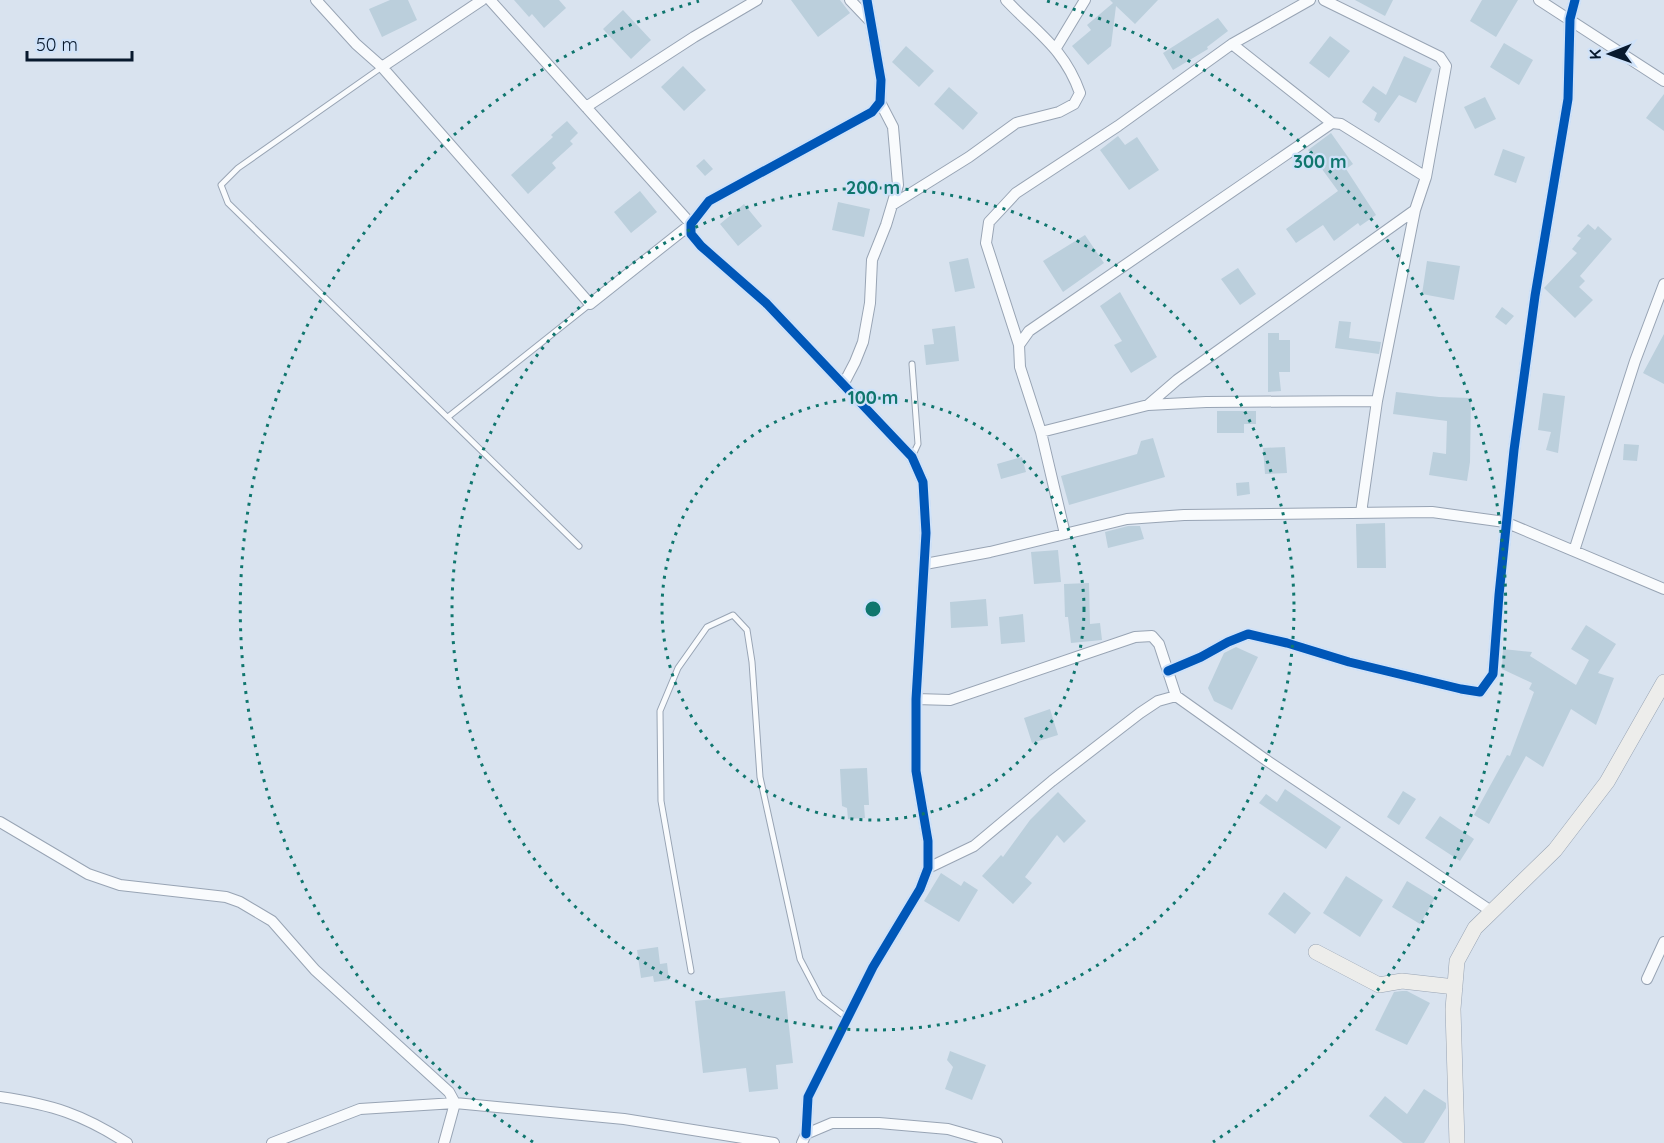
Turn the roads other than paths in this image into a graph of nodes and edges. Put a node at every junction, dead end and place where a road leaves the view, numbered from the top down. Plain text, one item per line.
1 (316, 0) edge
2 (482, 0) edge
3 (490, 0) edge
4 (758, 0) edge
5 (850, 0) edge
6 (867, 0) edge
7 (1006, 0) edge
8 (1085, 0) edge
9 (1310, 0) edge
10 (1324, 0) edge
11 (1539, 0) edge
12 (1575, 0) edge
13 (1570, 19) junction
14 (871, 22) junction
15 (1232, 44) junction
16 (1056, 48) junction
17 (382, 67) junction
18 (1664, 81) edge
19 (880, 102) junction
20 (586, 106) junction
21 (1332, 123) junction
22 (1426, 177) junction
23 (892, 204) junction
24 (1415, 210) junction
25 (691, 224) junction
26 (1664, 284) edge
27 (590, 304) junction
28 (1019, 345) junction
29 (912, 364) dead end
30 (843, 385) junction
31 (1377, 401) junction
32 (1148, 405) junction
33 (448, 417) junction
34 (1041, 432) junction
35 (912, 457) junction
36 (1362, 513) junction
37 (1505, 522) junction
38 (1065, 534) junction
39 (579, 546) dead end
40 (1574, 551) junction
41 (925, 564) junction
42 (1664, 589) edge
43 (1168, 671) junction
44 (1664, 682) edge
45 (1176, 696) junction
46 (916, 699) junction
47 (0, 822) edge
48 (928, 868) junction
49 (1491, 911) junction
50 (1664, 942) edge
51 (1316, 952) dead end
52 (691, 971) dead end
53 (1647, 979) dead end
54 (1455, 987) junction
55 (848, 1018) junction
56 (0, 1097) edge
57 (455, 1102) junction
58 (804, 1139) edge
59 (127, 1143) edge
60 (272, 1143) edge
61 (444, 1143) edge
62 (774, 1143) edge
63 (997, 1143) edge
64 (1457, 1143) edge

1 - 17 street
2 - 17 street
3 - 20 street
4 - 20 street
5 - 14 street
6 - 14 street
7 - 16 street
8 - 16 street
9 - 15 street
10 - 22 street
11 - 13 street
12 - 13 street
13 - 18 street
13 - 37 street
14 - 19 street
15 - 21 street
15 - 28 street
16 - 23 street
17 - 27 street
17 - 33 lane
19 - 23 street
19 - 25 street
20 - 25 street
21 - 22 street
21 - 28 street
22 - 24 street
23 - 30 street
24 - 31 street
24 - 32 street
25 - 27 street
25 - 30 street
26 - 40 street
27 - 33 lane
28 - 34 street
29 - 35 lane
30 - 35 street
31 - 32 street
31 - 36 street
32 - 34 street
33 - 39 lane
34 - 38 street
35 - 41 street
36 - 37 street
36 - 38 street
37 - 40 street
37 - 43 street
38 - 41 street
40 - 42 street
41 - 46 street
43 - 45 street
43 - 46 street
44 - 49 street
45 - 48 street
45 - 49 street
46 - 48 street
47 - 57 street
48 - 55 street
49 - 54 street
50 - 53 street
51 - 54 street
52 - 55 lane
54 - 64 street
55 - 58 street
56 - 59 street
57 - 60 street
57 - 61 street
57 - 62 street
58 - 63 street

